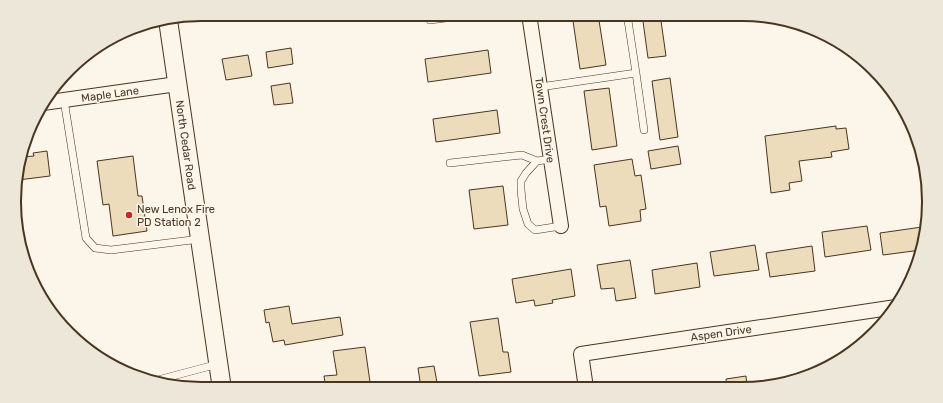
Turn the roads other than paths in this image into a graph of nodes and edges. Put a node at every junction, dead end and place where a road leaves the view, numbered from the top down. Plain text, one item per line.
1 (530, 21) edge
2 (628, 21) edge
3 (169, 24) edge
4 (636, 72) junction
5 (177, 84) junction
6 (540, 87) junction
7 (64, 100) junction
8 (50, 102) edge
9 (644, 130) dead end
10 (544, 160) junction
11 (450, 163) dead end
12 (560, 226) joint
13 (200, 239) junction
14 (887, 308) edge
15 (218, 364) junction
16 (164, 378) edge
17 (221, 382) edge
18 (585, 382) edge

1 - 6 street, Town Crest Drive
2 - 4 lane
3 - 5 street, North Cedar Road
4 - 6 lane
4 - 9 lane
5 - 7 street, Maple Lane
5 - 13 street, North Cedar Road
6 - 10 street, Town Crest Drive
7 - 8 street, Maple Lane
7 - 13 lane
10 - 11 lane
10 - 12 street, Town Crest Drive
10 - 12 lane
13 - 15 street, North Cedar Road
14 - 18 street, Aspen Drive
15 - 16 lane
15 - 17 street, North Cedar Road

